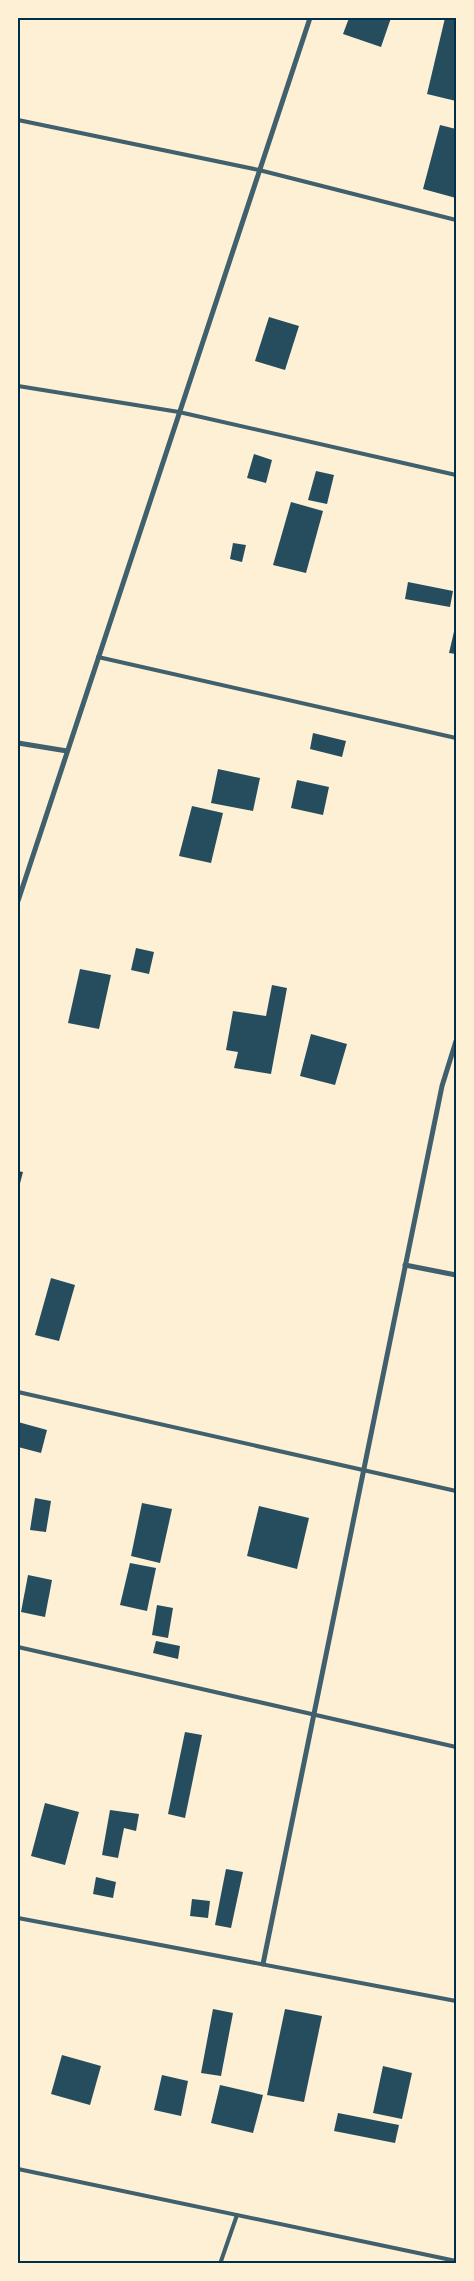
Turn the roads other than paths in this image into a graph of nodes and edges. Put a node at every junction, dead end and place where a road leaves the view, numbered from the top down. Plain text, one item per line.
1 (310, 18) edge
2 (18, 120) edge
3 (259, 170) junction
4 (456, 220) edge
5 (18, 386) edge
6 (179, 412) junction
7 (456, 475) edge
8 (98, 657) junction
9 (456, 738) edge
10 (18, 743) edge
11 (67, 751) junction
12 (18, 901) edge
13 (456, 1041) edge
14 (405, 1265) junction
15 (456, 1275) edge
16 (18, 1392) edge
17 (364, 1470) junction
18 (456, 1491) edge
19 (18, 1647) edge
20 (314, 1714) junction
21 (456, 1747) edge
22 (18, 1918) edge
23 (263, 1964) junction
24 (456, 2001) edge
25 (18, 2169) edge
26 (237, 2215) junction
27 (456, 2261) edge
28 (220, 2264) edge

1 - 3 street
2 - 3 lane
3 - 4 lane
3 - 6 street
5 - 6 lane
6 - 7 lane
6 - 8 street
8 - 9 lane
8 - 11 street
10 - 11 street
11 - 12 street
13 - 14 street
14 - 15 street
14 - 17 street
16 - 17 lane
17 - 18 lane
17 - 20 street
19 - 20 lane
20 - 21 lane
20 - 23 street
22 - 23 lane
23 - 24 lane
25 - 26 lane
26 - 27 lane
26 - 28 lane

